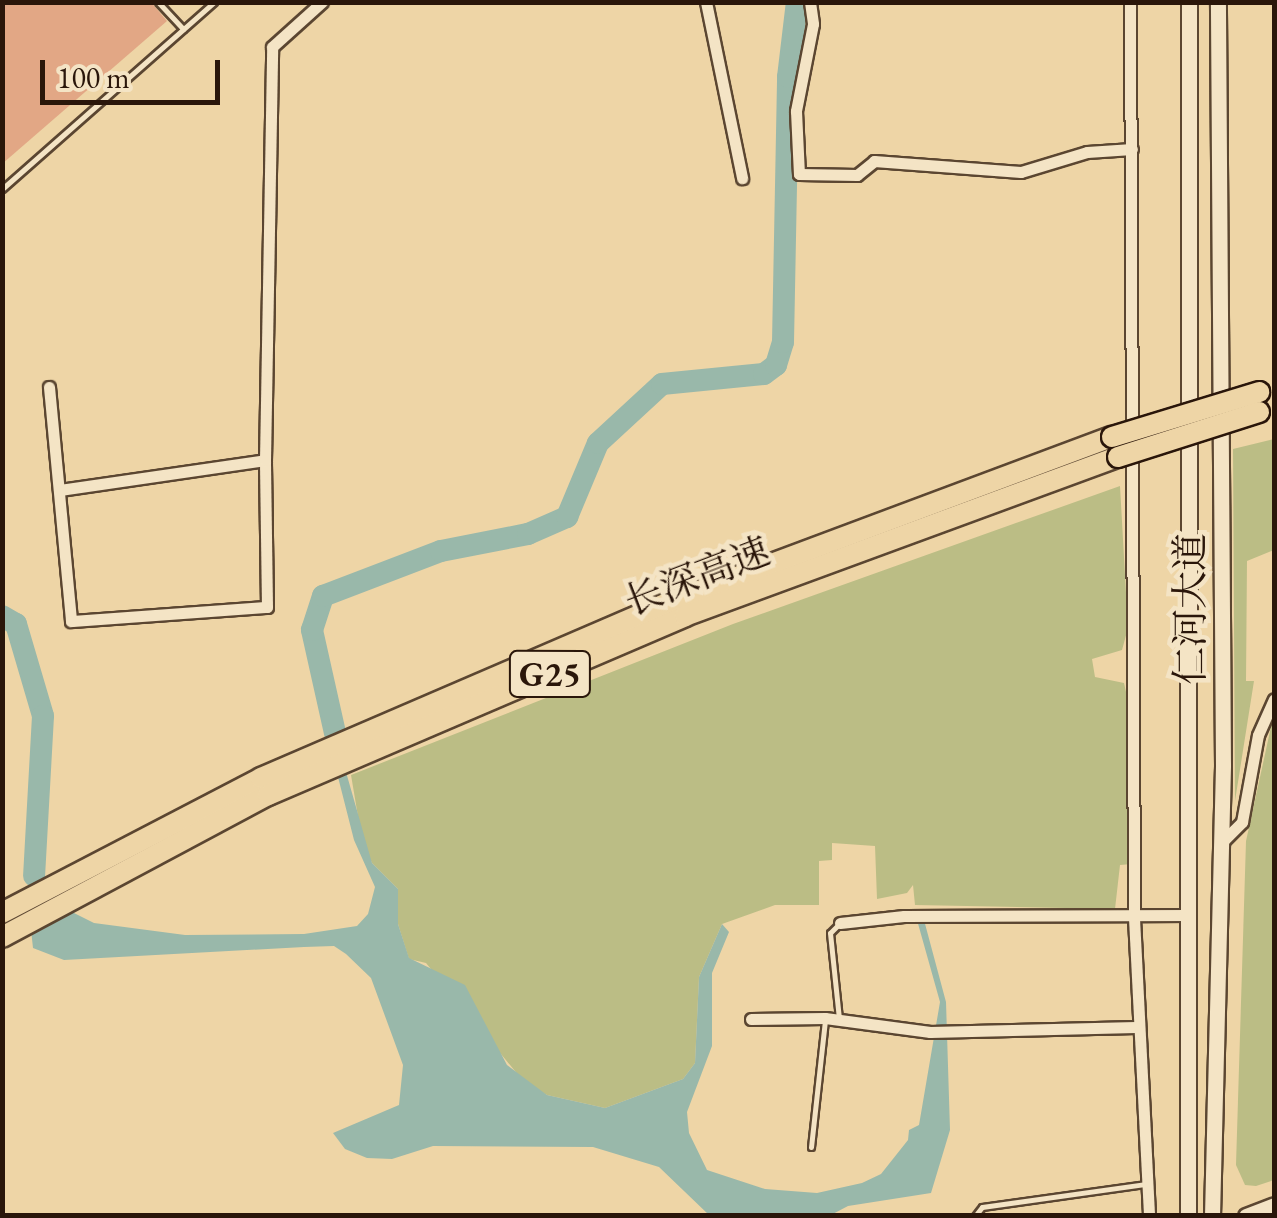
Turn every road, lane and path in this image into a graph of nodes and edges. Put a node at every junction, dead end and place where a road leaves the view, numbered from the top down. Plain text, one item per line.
1 (158, 2) edge
2 (214, 2) edge
3 (322, 2) edge
4 (706, 2) edge
5 (810, 2) edge
6 (1130, 2) edge
7 (1189, 2) edge
8 (1218, 2) edge
9 (184, 30) junction
10 (1132, 149) junction
11 (742, 178) dead end
12 (2, 189) edge
13 (49, 387) dead end
14 (1267, 400) edge
15 (1115, 447) junction
16 (265, 460) junction
17 (60, 490) junction
18 (1274, 699) edge
19 (1221, 844) junction
20 (2, 912) edge
21 (1190, 915) junction
22 (1134, 918) junction
23 (840, 923) joint
24 (2, 937) edge
25 (825, 1018) junction
26 (751, 1019) dead end
27 (839, 1019) junction
28 (1136, 1027) junction
29 (812, 1148) dead end
30 (1147, 1184) junction
31 (1274, 1205) edge
32 (975, 1216) edge
33 (1149, 1216) edge
34 (1188, 1216) edge
35 (1212, 1216) edge
36 (1246, 1216) edge

1 - 9 lane
2 - 9 lane
3 - 16 street
4 - 11 street
5 - 10 street
6 - 10 street
7 - 21 main road, 仁河大道
8 - 19 main road, 仁河大道
9 - 12 lane
10 - 22 street
13 - 17 street
14 - 15 highway, 长深高速 / G25, bridge
15 - 20 highway, 长深高速 / G25
15 - 24 highway, 长深高速 / G25
16 - 17 street
16 - 17 street
18 - 19 street
19 - 35 main road, 仁河大道
21 - 22 street
21 - 34 main road, 仁河大道
22 - 23 street
22 - 28 street
23 - 27 lane
25 - 26 street
25 - 27 street
25 - 29 lane
27 - 28 street
28 - 30 street
30 - 32 lane
30 - 33 street
31 - 36 main road

